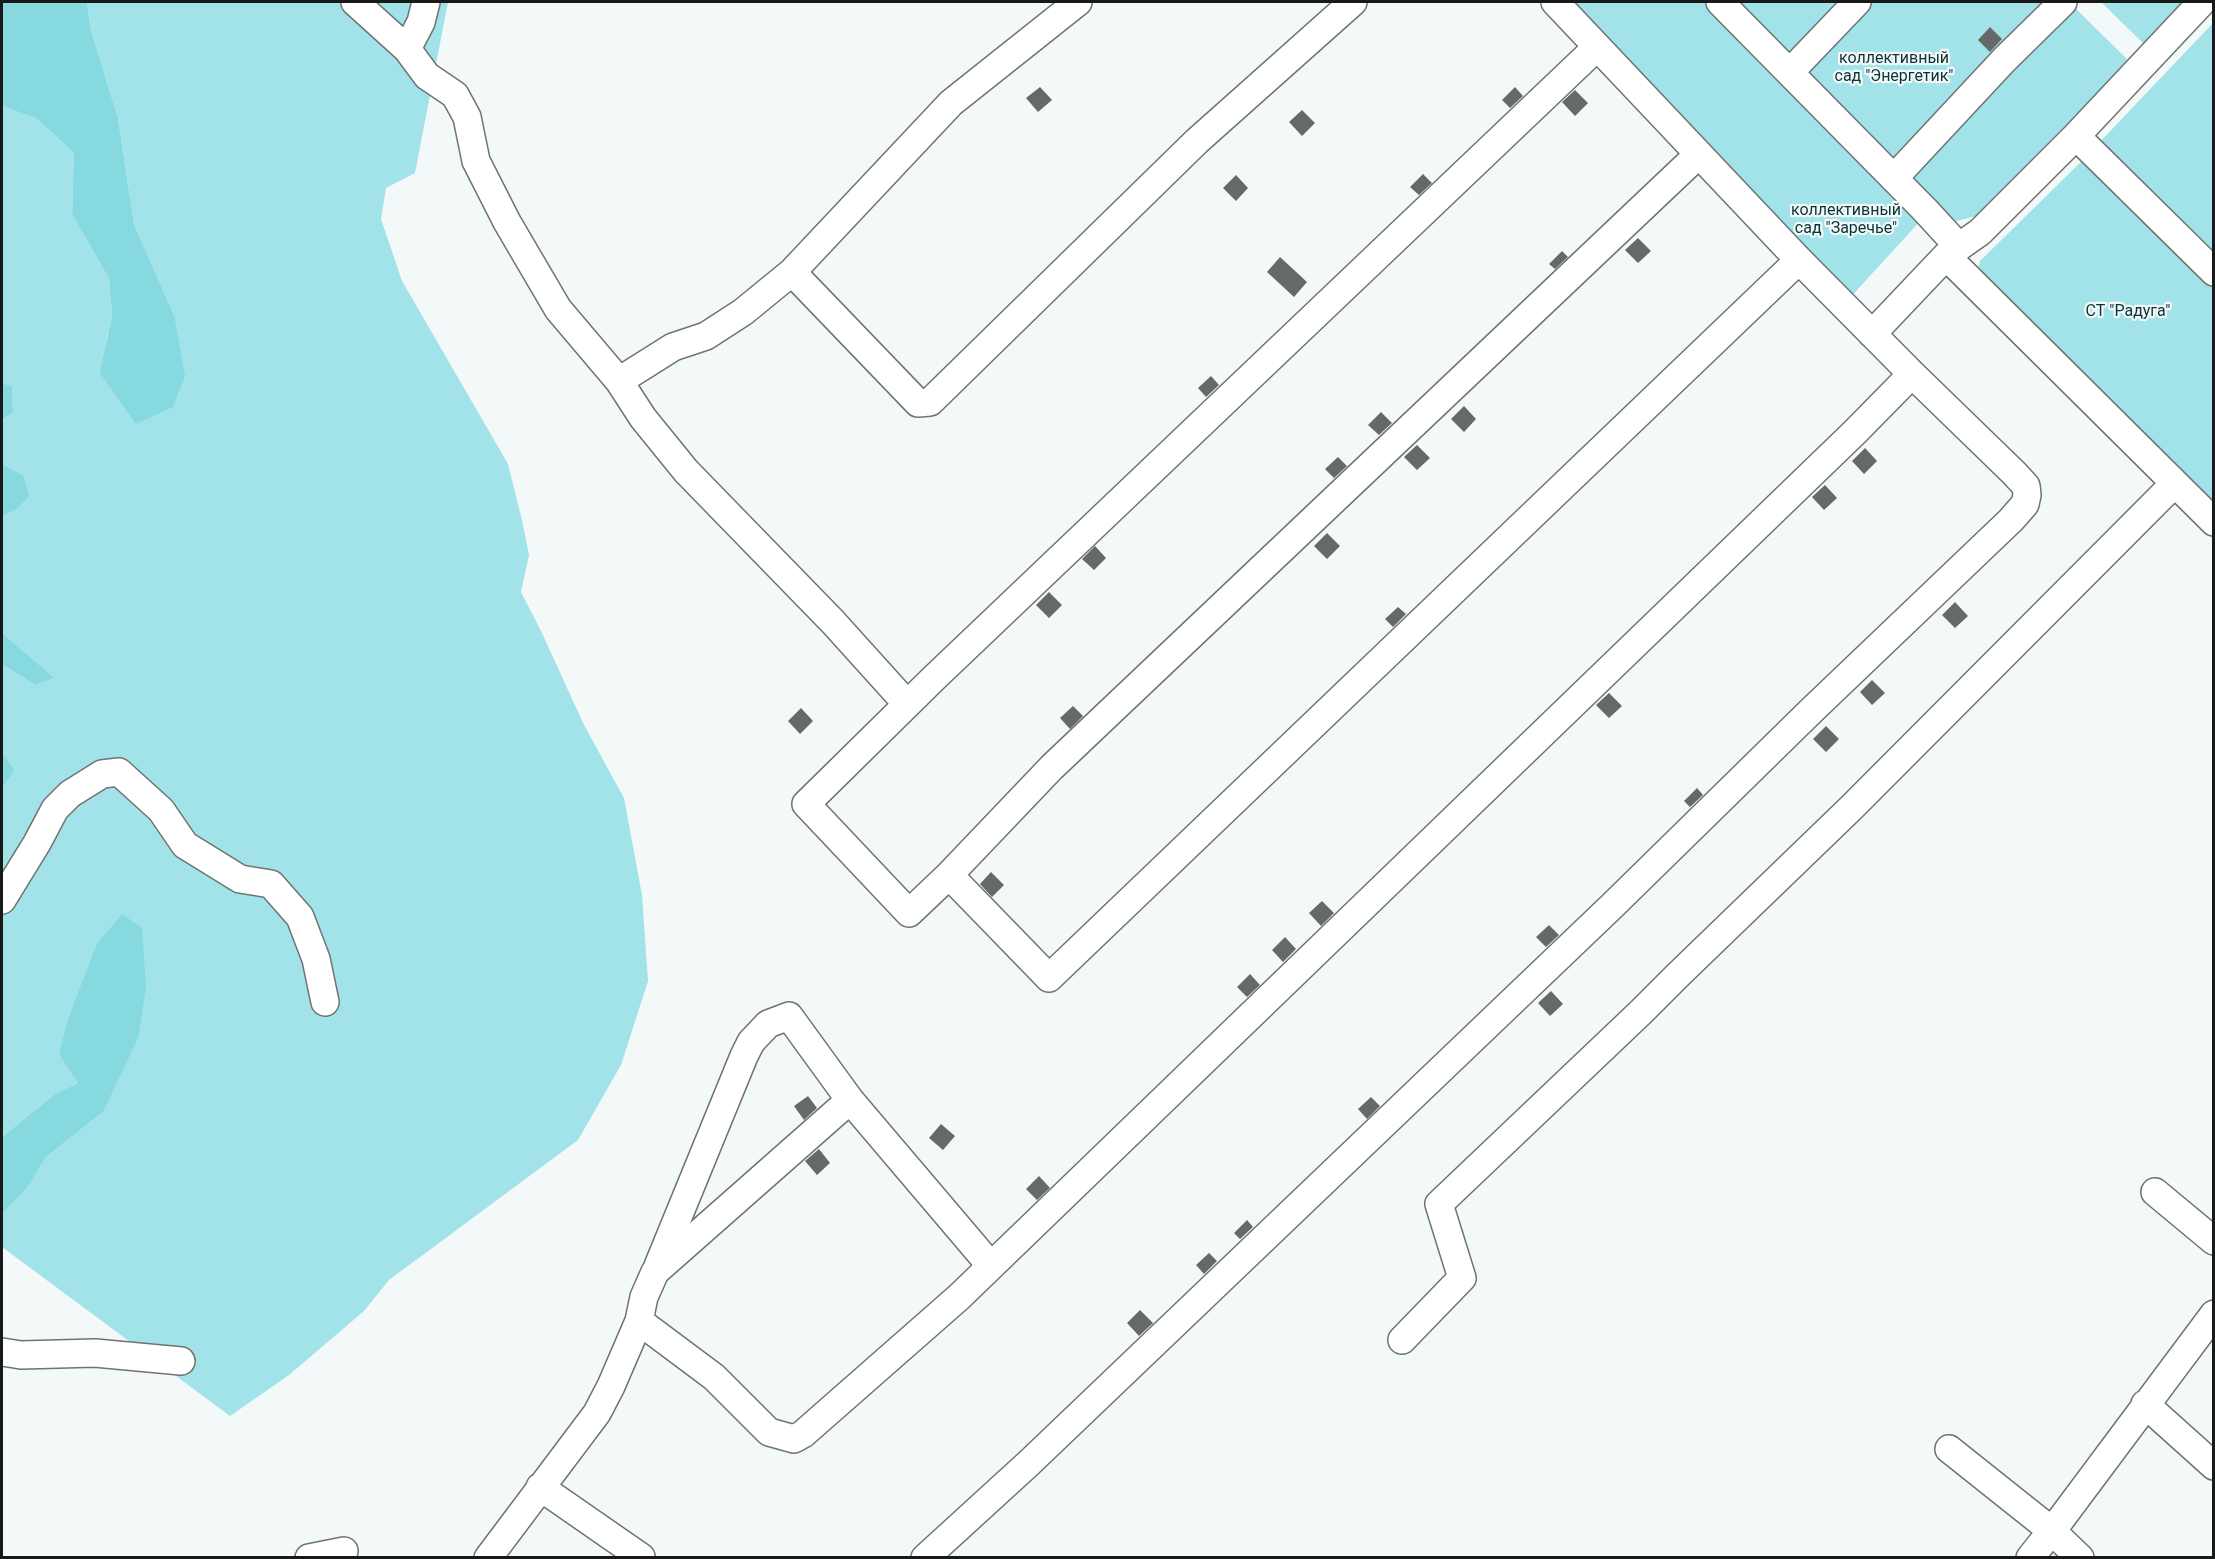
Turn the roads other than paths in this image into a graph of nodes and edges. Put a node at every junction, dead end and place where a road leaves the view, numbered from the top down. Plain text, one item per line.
1 (356, 2) edge
2 (426, 2) edge
3 (1078, 2) edge
4 (1353, 2) edge
5 (1555, 2) edge
6 (1720, 2) edge
7 (1857, 2) edge
8 (2063, 2) edge
9 (2202, 2) edge
10 (2208, 2) edge
11 (2214, 7) edge
12 (1597, 47) junction
13 (406, 49) junction
14 (1790, 72) junction
15 (2076, 136) junction
16 (1699, 154) junction
17 (1894, 178) junction
18 (1953, 251) junction
19 (1799, 260) junction
20 (792, 272) junction
21 (2214, 272) edge
22 (1872, 334) junction
23 (1912, 374) junction
24 (619, 381) junction
25 (2174, 484) junction
26 (2214, 522) edge
27 (907, 704) junction
28 (949, 875) junction
29 (2, 900) edge
30 (325, 1002) dead end
31 (850, 1100) junction
32 (2155, 1192) dead end
33 (2214, 1241) edge
34 (991, 1266) junction
35 (655, 1272) junction
36 (2214, 1314) edge
37 (639, 1321) junction
38 (1402, 1340) dead end
39 (2, 1352) edge
40 (181, 1361) dead end
41 (2145, 1404) junction
42 (1949, 1449) dead end
43 (2214, 1466) edge
44 (540, 1487) junction
45 (2052, 1532) junction
46 (345, 1555) edge
47 (309, 1557) edge
48 (488, 1557) edge
49 (641, 1557) edge
50 (925, 1557) edge
51 (2030, 1557) edge
52 (2080, 1557) edge

1 - 13 lane
2 - 13 lane
3 - 20 lane
4 - 20 lane
5 - 12 lane
6 - 14 lane
7 - 14 lane
8 - 17 lane
9 - 15 lane
10 - 11 lane
12 - 16 lane
12 - 27 lane
13 - 24 lane
14 - 17 lane
15 - 18 lane
15 - 21 lane
16 - 19 lane
16 - 28 lane
17 - 18 lane
18 - 22 lane
18 - 25 lane
19 - 22 lane
19 - 28 lane
20 - 24 lane
22 - 23 lane
23 - 34 lane
23 - 50 lane
24 - 27 lane
25 - 26 lane
25 - 38 lane
27 - 28 lane
29 - 30 lane
31 - 34 lane
31 - 35 lane
31 - 35 lane
32 - 33 lane
34 - 37 lane
35 - 37 lane
36 - 41 lane
37 - 44 lane
39 - 40 lane
41 - 43 lane
41 - 45 lane
42 - 45 lane
44 - 48 lane
44 - 49 lane
45 - 51 lane
45 - 52 lane
46 - 47 lane

